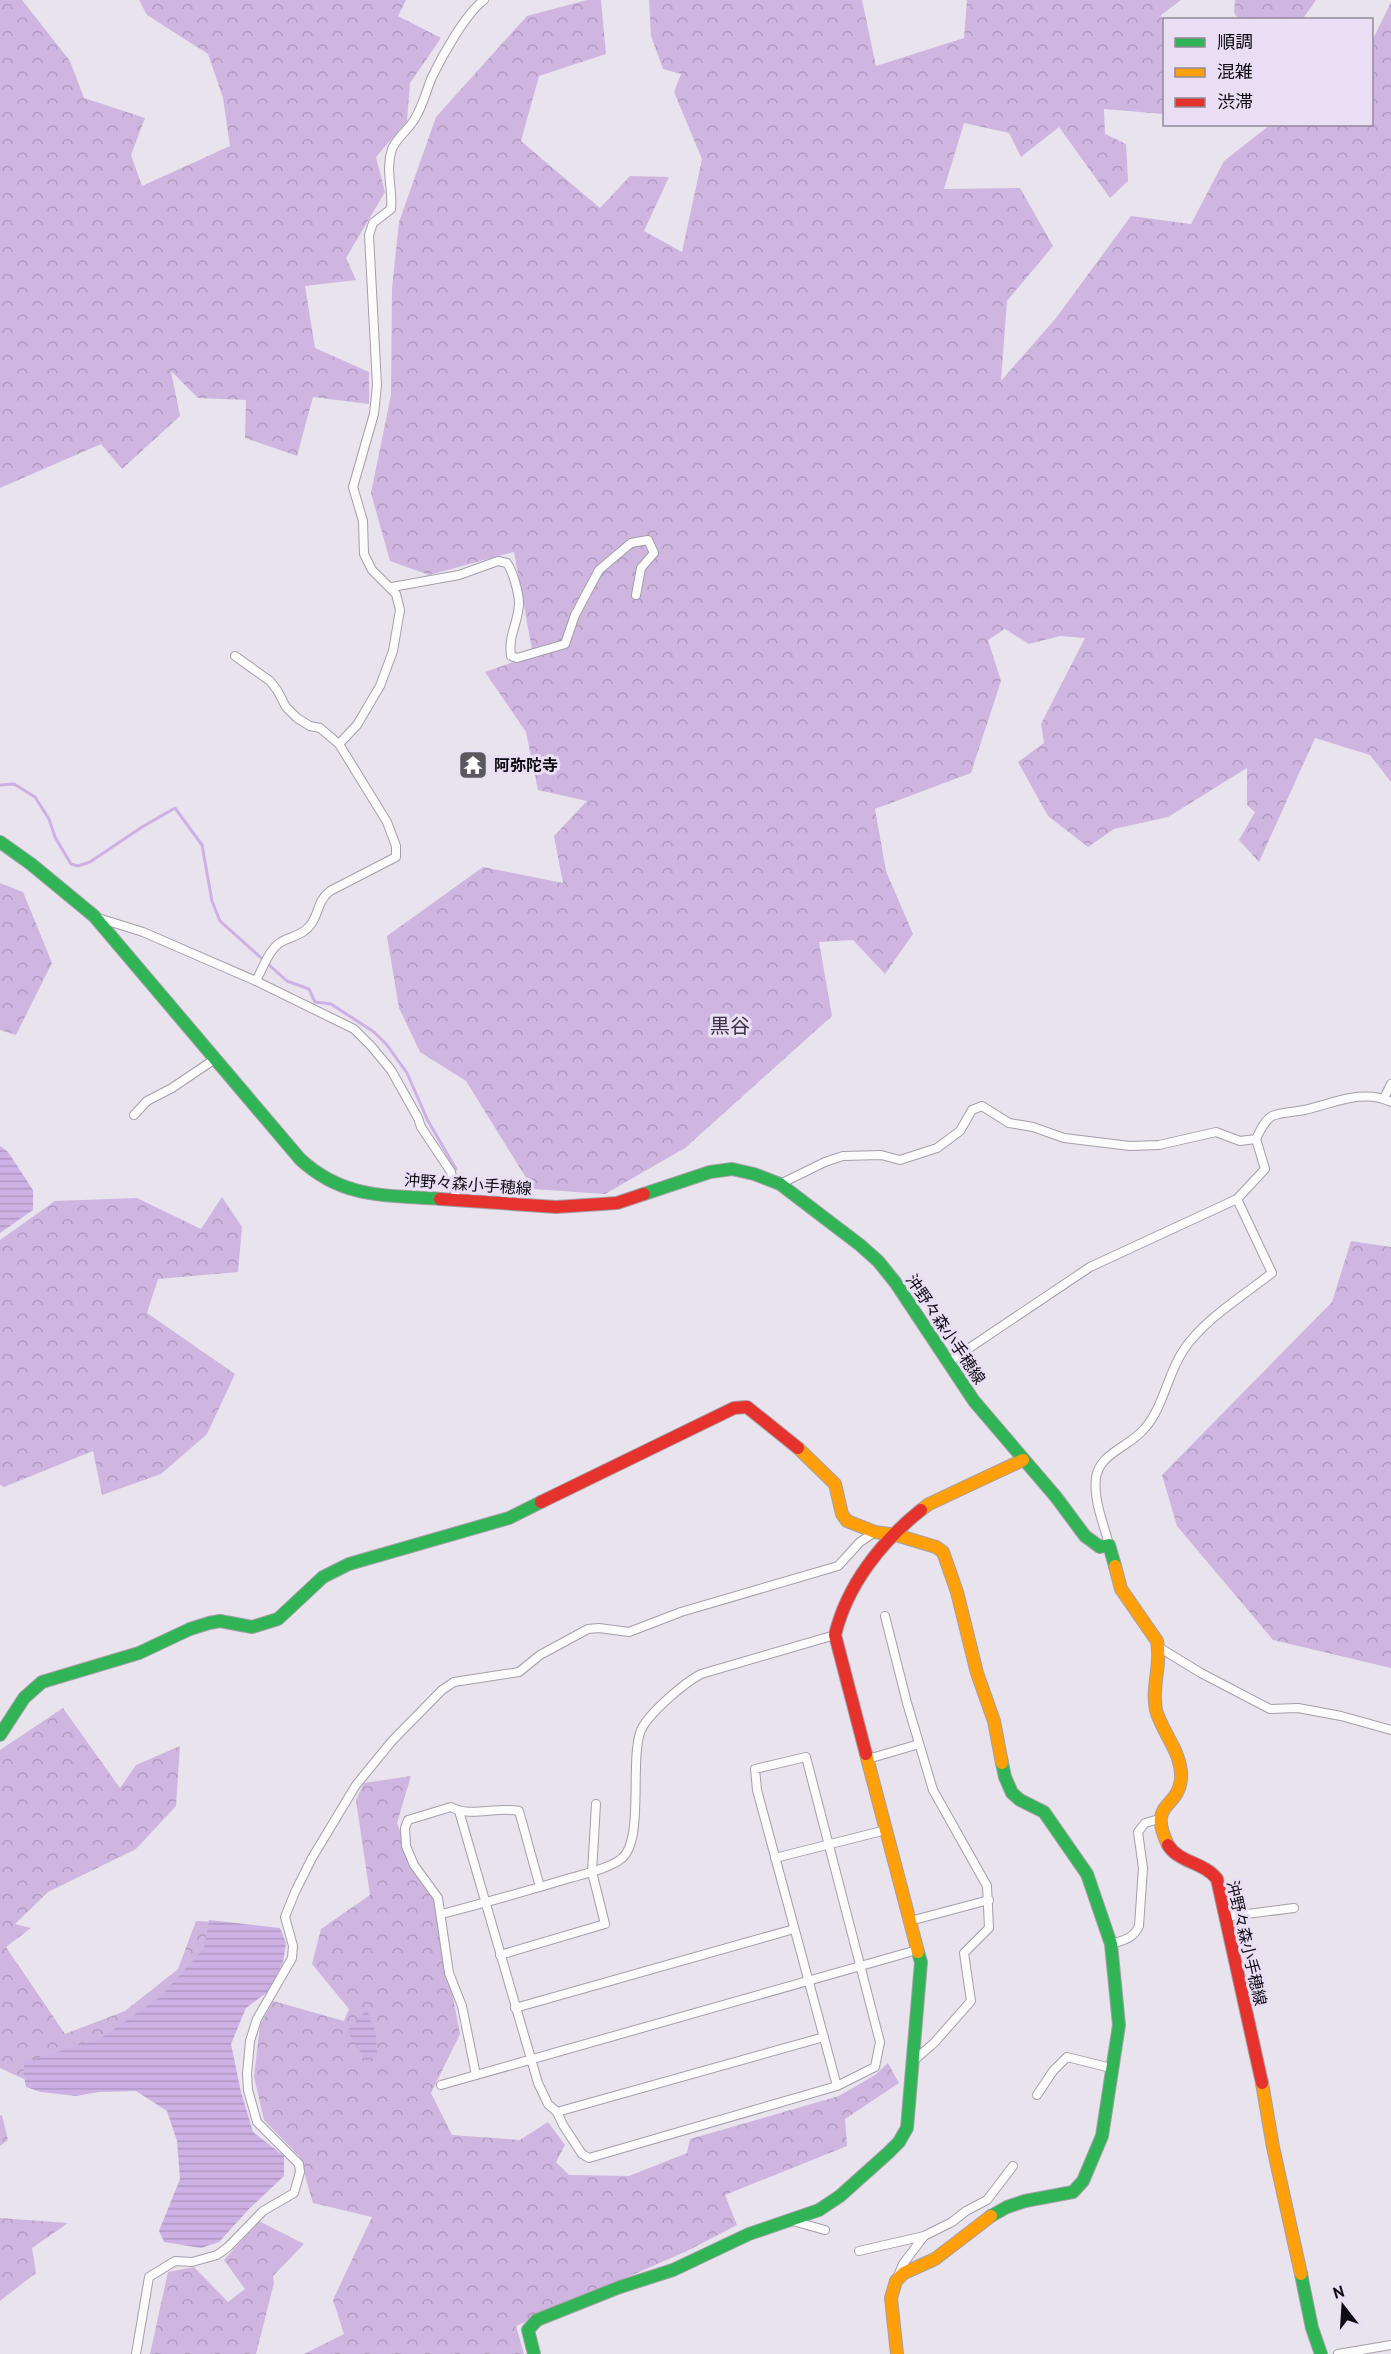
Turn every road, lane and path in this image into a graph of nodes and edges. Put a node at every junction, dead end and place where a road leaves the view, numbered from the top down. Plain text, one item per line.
1 (483, 0) edge
2 (392, 587) junction
3 (636, 595) dead end
4 (235, 656) dead end
5 (339, 744) junction
6 (0, 842) edge
7 (94, 916) junction
8 (256, 981) junction
9 (215, 1059) junction
10 (1391, 1084) edge
11 (1388, 1100) edge
12 (134, 1115) dead end
13 (1256, 1139) junction
14 (780, 1184) junction
15 (1237, 1199) junction
16 (457, 1200) junction
17 (947, 1363) junction
18 (1023, 1460) junction
19 (875, 1532) junction
20 (896, 1535) junction
21 (1109, 1545) junction
22 (885, 1616) dead end
23 (836, 1635) junction
24 (1160, 1648) junction
25 (1391, 1730) edge
26 (0, 1735) edge
27 (919, 1744) junction
28 (868, 1759) junction
29 (596, 1804) dead end
30 (459, 1811) junction
31 (1159, 1819) junction
32 (886, 1830) junction
33 (829, 1845) junction
34 (775, 1858) junction
35 (592, 1872) junction
36 (540, 1887) junction
37 (989, 1900) junction
38 (485, 1903) junction
39 (1294, 1908) dead end
40 (442, 1914) junction
41 (1224, 1917) junction
42 (910, 1921) junction
43 (794, 1929) junction
44 (1112, 1944) junction
45 (917, 1950) junction
46 (500, 1955) junction
47 (861, 1966) junction
48 (808, 1980) junction
49 (515, 2008) junction
50 (824, 2037) junction
51 (530, 2060) junction
52 (912, 2062) junction
53 (1111, 2068) junction
54 (476, 2075) junction
55 (441, 2085) dead end
56 (837, 2086) junction
57 (1037, 2095) dead end
58 (557, 2112) junction
59 (1013, 2166) dead end
60 (789, 2220) junction
61 (825, 2230) dead end
62 (924, 2236) junction
63 (859, 2251) dead end
64 (896, 2282) junction
65 (1391, 2345) edge
66 (136, 2354) edge
67 (534, 2354) edge
68 (897, 2354) edge
69 (1321, 2354) edge
70 (1338, 2354) edge

1 - 2 street
2 - 3 street
2 - 5 street
4 - 5 street
5 - 8 street
6 - 7 street, 沖野々森小手穂線
7 - 8 street
7 - 9 street, 沖野々森小手穂線
8 - 16 street
9 - 12 street
9 - 16 street, 沖野々森小手穂線
10 - 11 street
11 - 13 street
13 - 14 street
13 - 15 street
14 - 16 street, 沖野々森小手穂線
14 - 17 street, 沖野々森小手穂線
15 - 17 street
15 - 21 street
17 - 18 street, 沖野々森小手穂線
18 - 20 street
18 - 21 street, 沖野々森小手穂線
19 - 20 street
19 - 26 street
19 - 66 street
20 - 23 street
20 - 44 street
21 - 24 street
22 - 27 street
23 - 28 street
23 - 35 street
24 - 25 street
24 - 31 street
27 - 28 street
27 - 37 street
28 - 32 street
29 - 35 street
30 - 36 street
30 - 38 street
30 - 40 street
31 - 41 street, 沖野々森小手穂線
31 - 44 street
32 - 33 street
32 - 42 street
33 - 34 street
33 - 34 street
33 - 47 street
34 - 43 street
35 - 36 street
35 - 46 street
36 - 38 street
37 - 42 street
37 - 52 street
38 - 40 street
38 - 46 street
39 - 41 street
40 - 54 street
41 - 69 street, 沖野々森小手穂線
42 - 45 street
43 - 48 street
43 - 49 street
44 - 53 street
45 - 47 street
45 - 52 street
46 - 49 street
47 - 48 street
47 - 56 street
48 - 50 street
48 - 51 street
49 - 51 street
50 - 56 street
50 - 58 street
51 - 54 street
51 - 58 street
52 - 60 street
53 - 57 street
53 - 64 street
54 - 55 street
56 - 58 street
59 - 62 street
60 - 61 street
60 - 67 street
62 - 63 street
62 - 64 street
64 - 68 street
65 - 70 street

